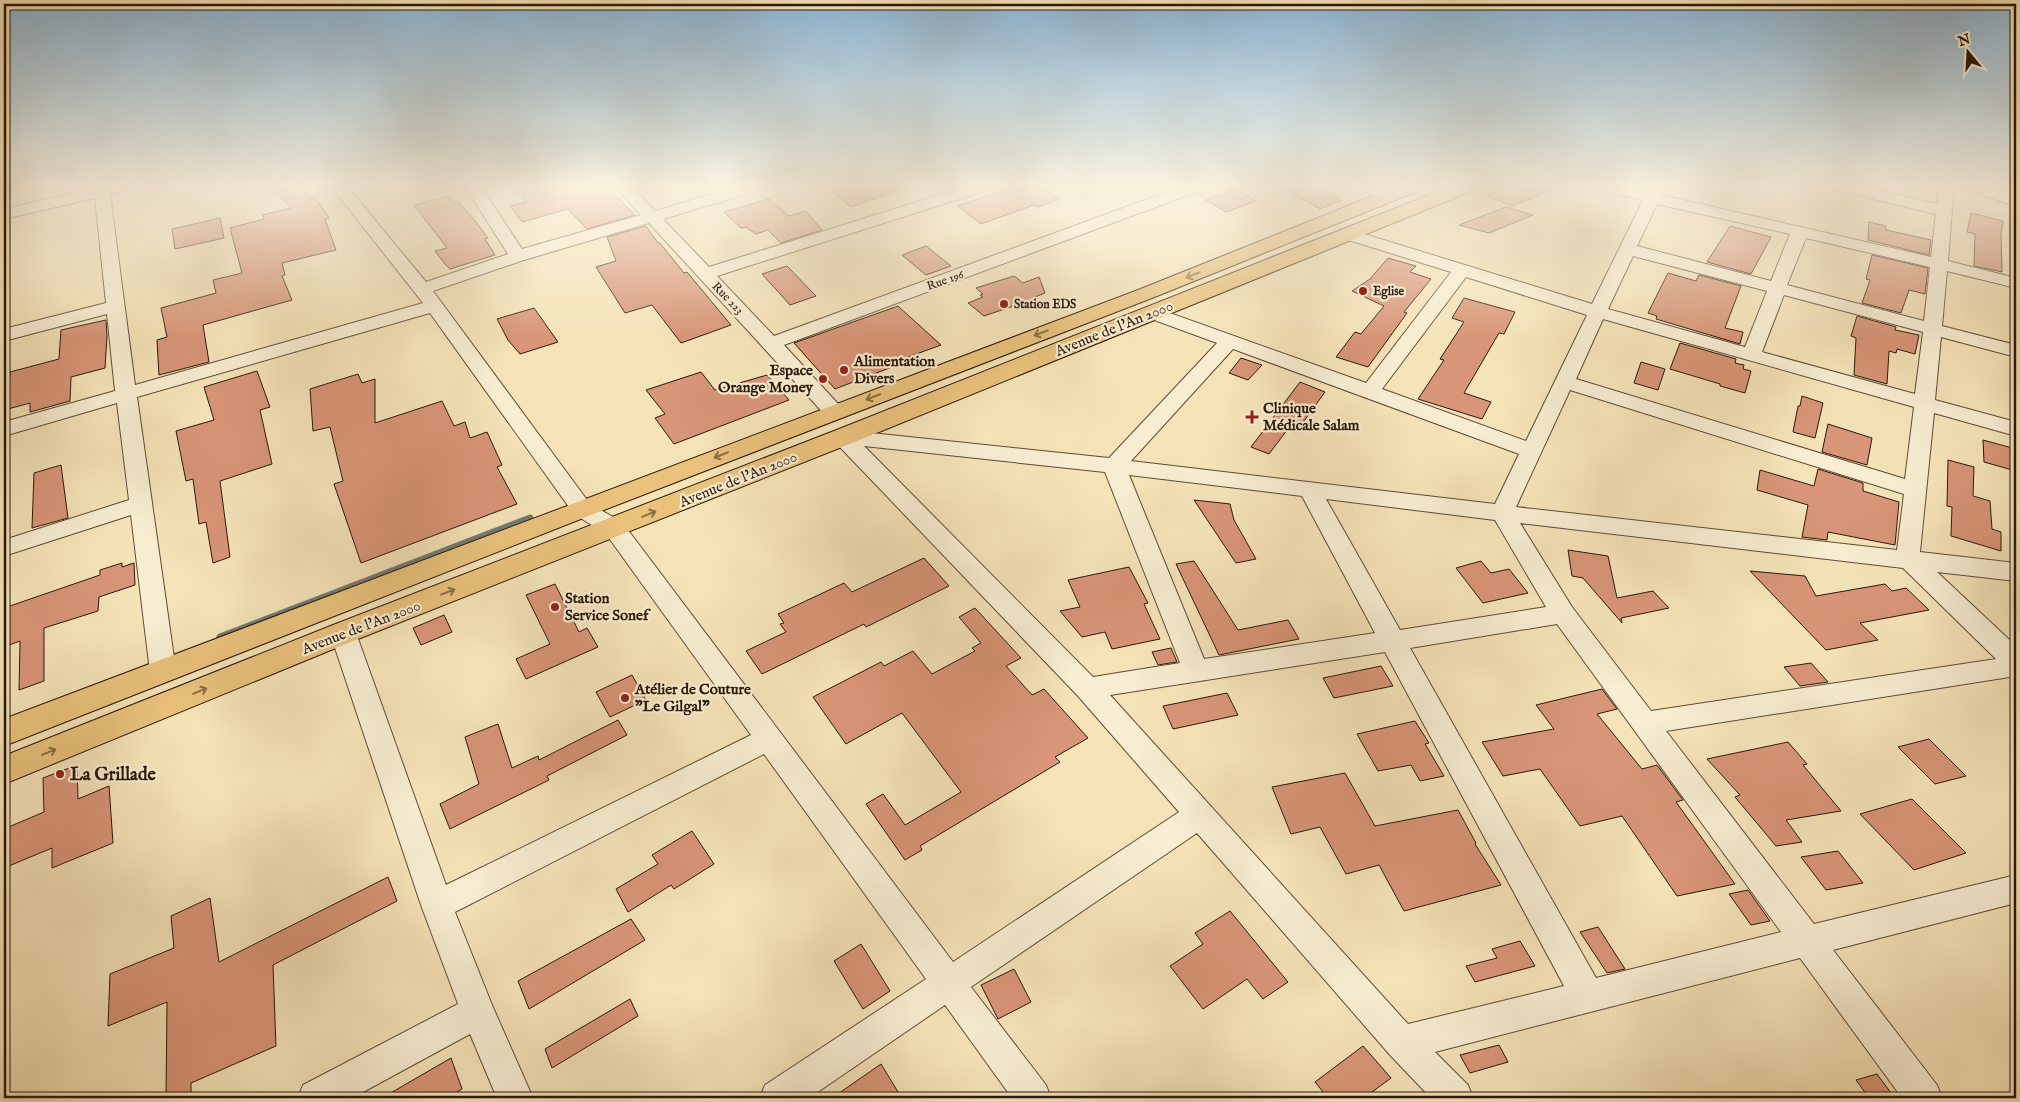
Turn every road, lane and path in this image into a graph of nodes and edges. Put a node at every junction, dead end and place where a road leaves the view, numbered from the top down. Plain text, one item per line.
1 (108, 236) edge
2 (380, 236) edge
3 (505, 236) edge
4 (583, 236) edge
5 (670, 236) edge
6 (824, 236) edge
7 (1062, 236) edge
8 (1288, 236) edge
9 (1342, 236) edge
10 (1356, 236) edge
11 (1634, 236) edge
12 (1798, 236) edge
13 (1823, 236) edge
14 (1943, 236) edge
15 (1628, 249) junction
16 (518, 256) junction
17 (1940, 264) junction
18 (1462, 270) junction
19 (704, 274) junction
20 (2016, 283) edge
21 (1777, 288) junction
22 (422, 289) junction
23 (117, 306) junction
24 (433, 306) junction
25 (1598, 312) junction
26 (1153, 313) junction
27 (1933, 329) junction
28 (4, 335) edge
29 (1230, 341) junction
30 (772, 344) junction
31 (2016, 351) edge
32 (1751, 355) junction
33 (1564, 382) junction
34 (1370, 392) junction
35 (126, 394) junction
36 (1925, 404) junction
37 (834, 412) junction
38 (4, 429) edge
39 (2016, 429) edge
40 (843, 437) junction
41 (1532, 450) junction
42 (1114, 466) junction
43 (1310, 490) junction
44 (1916, 490) junction
45 (141, 504) junction
46 (582, 509) junction
47 (1502, 513) junction
48 (614, 528) junction
49 (4, 548) edge
50 (1908, 558) junction
51 (2016, 572) edge
52 (1563, 614) junction
53 (343, 633) junction
54 (1393, 641) junction
55 (2016, 662) edge
56 (2016, 666) edge
57 (1196, 671) junction
58 (162, 672) junction
59 (1087, 688) junction
60 (1644, 723) junction
61 (4, 734) edge
62 (769, 739) junction
63 (4, 770) edge
64 (1200, 814) junction
65 (2015, 892) edge
66 (437, 905) junction
67 (1807, 942) junction
68 (949, 983) junction
69 (1588, 997) junction
70 (478, 1012) junction
71 (1402, 1043) junction
72 (316, 1098) edge
73 (515, 1098) edge
74 (778, 1098) edge
75 (1033, 1098) edge
76 (1455, 1098) edge
77 (1924, 1098) edge

1 - 23 street
2 - 22 street
3 - 16 street
4 - 16 street
5 - 19 street, Rue 223
6 - 19 street
7 - 30 street, Rue 196
8 -> 37 main road, Avenue de l'An 2000
9 - 26 main road, Avenue de l'An 2000
10 - 18 street
11 - 15 street
12 - 21 street
13 - 17 street
14 - 17 street
15 - 21 street
15 - 25 street
16 - 22 street
17 - 20 street
17 - 27 street
18 - 25 street
18 - 34 street
19 - 30 street, Rue 223
21 - 27 street
21 - 32 street
22 - 24 street
23 - 28 street
23 - 35 street
24 - 35 street
24 - 46 street
25 - 32 street
25 - 33 street
26 - 29 street
26 - 40 main road, Avenue de l'An 2000
27 - 31 street
27 - 36 street
29 - 34 street
29 - 42 street
30 - 37 street, Rue 223
32 - 36 street
33 - 41 street
33 - 44 street
34 - 41 street
35 - 38 street
35 - 45 street
36 - 39 street
36 - 44 street
37 -> 46 main road, Avenue de l'An 2000
40 - 42 street
48 -> 40 main road, Avenue de l'An 2000
40 - 59 street
41 - 47 street
42 - 43 street
42 - 57 street
43 - 47 street
43 - 54 street
44 - 50 street
45 - 49 street
45 - 58 street
46 - 48 street
46 - 58 main road, Avenue de l'An 2000
47 - 50 street
47 - 52 street
53 -> 48 main road, Avenue de l'An 2000
48 - 62 street
50 - 51 street
50 - 55 street
52 - 54 street
52 - 60 street
63 -> 53 main road, Avenue de l'An 2000
53 - 66 street
54 - 57 street
54 - 69 street
56 - 60 street
57 - 59 street
58 - 61 main road, Avenue de l'An 2000
59 - 64 street
60 - 67 street
62 - 66 street
62 - 68 street
64 - 68 street
64 - 71 street
65 - 67 street
66 - 70 street
67 - 69 street
67 - 77 street
68 - 74 street
68 - 75 street
69 - 71 street
70 - 72 street
70 - 73 street
71 - 76 street

